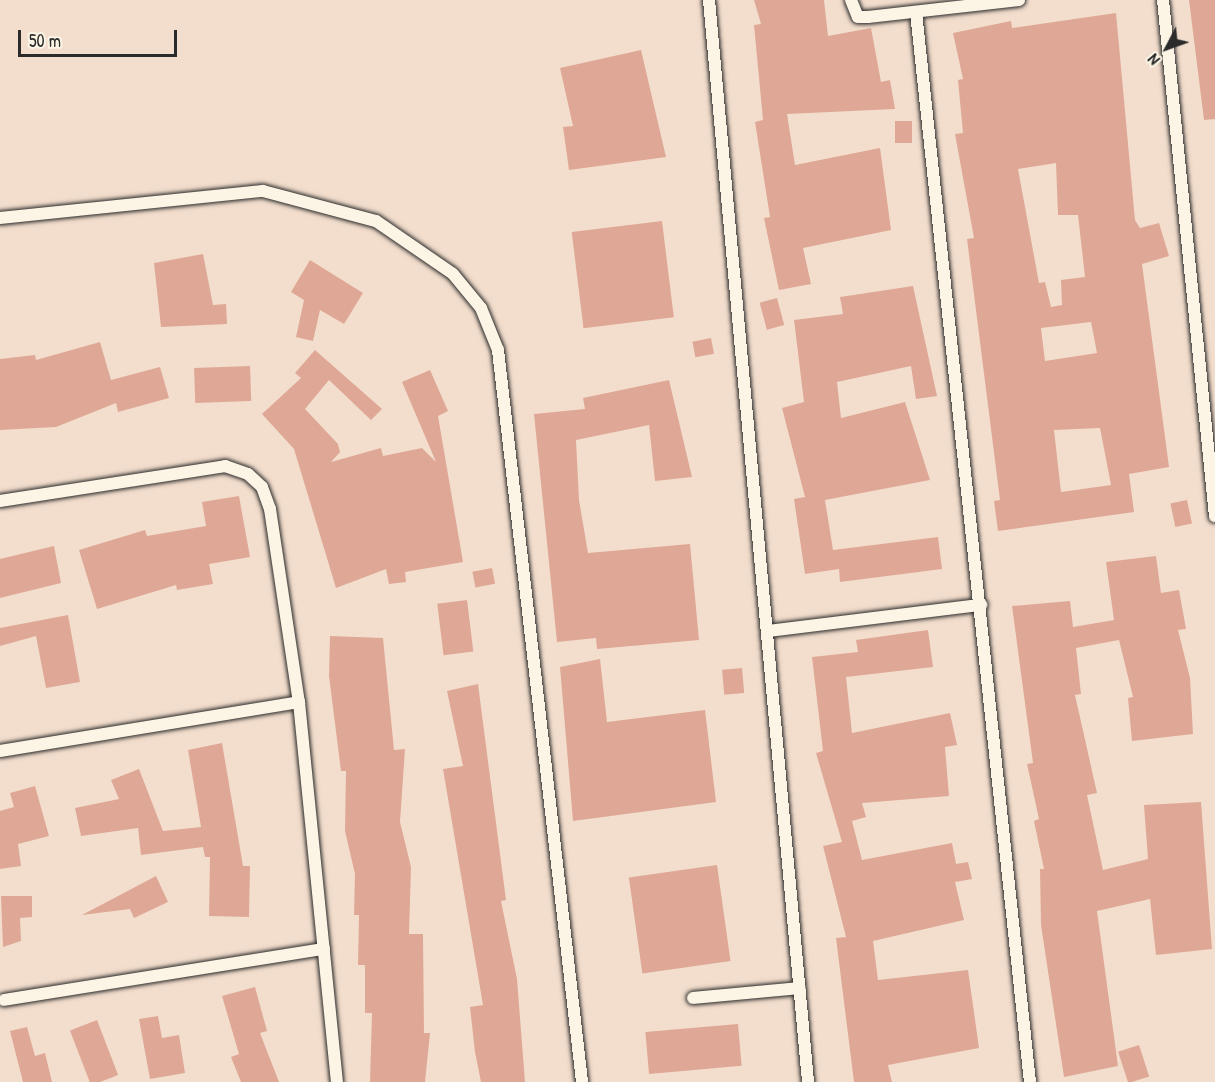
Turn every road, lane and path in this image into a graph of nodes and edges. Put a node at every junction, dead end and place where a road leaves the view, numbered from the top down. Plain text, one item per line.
1 (710, 0) edge
2 (851, 0) edge
3 (1019, 0) edge
4 (1163, 0) edge
5 (934, 5) edge
6 (916, 12) junction
7 (0, 218) edge
8 (0, 501) edge
9 (1215, 516) edge
10 (981, 605) junction
11 (768, 631) junction
12 (298, 702) junction
13 (0, 751) edge
14 (324, 949) junction
15 (800, 988) junction
16 (693, 998) dead end
17 (4, 1000) dead end
18 (337, 1082) edge
19 (582, 1082) edge
20 (808, 1082) edge
21 (1030, 1082) edge

1 - 11 lane
2 - 6 lane
3 - 5 lane
4 - 9 lane
5 - 6 lane
6 - 10 lane
7 - 19 lane
8 - 12 lane
10 - 11 lane
10 - 21 lane
11 - 15 lane
12 - 13 lane
12 - 14 lane
14 - 17 lane
14 - 18 lane
15 - 16 lane
15 - 20 lane

